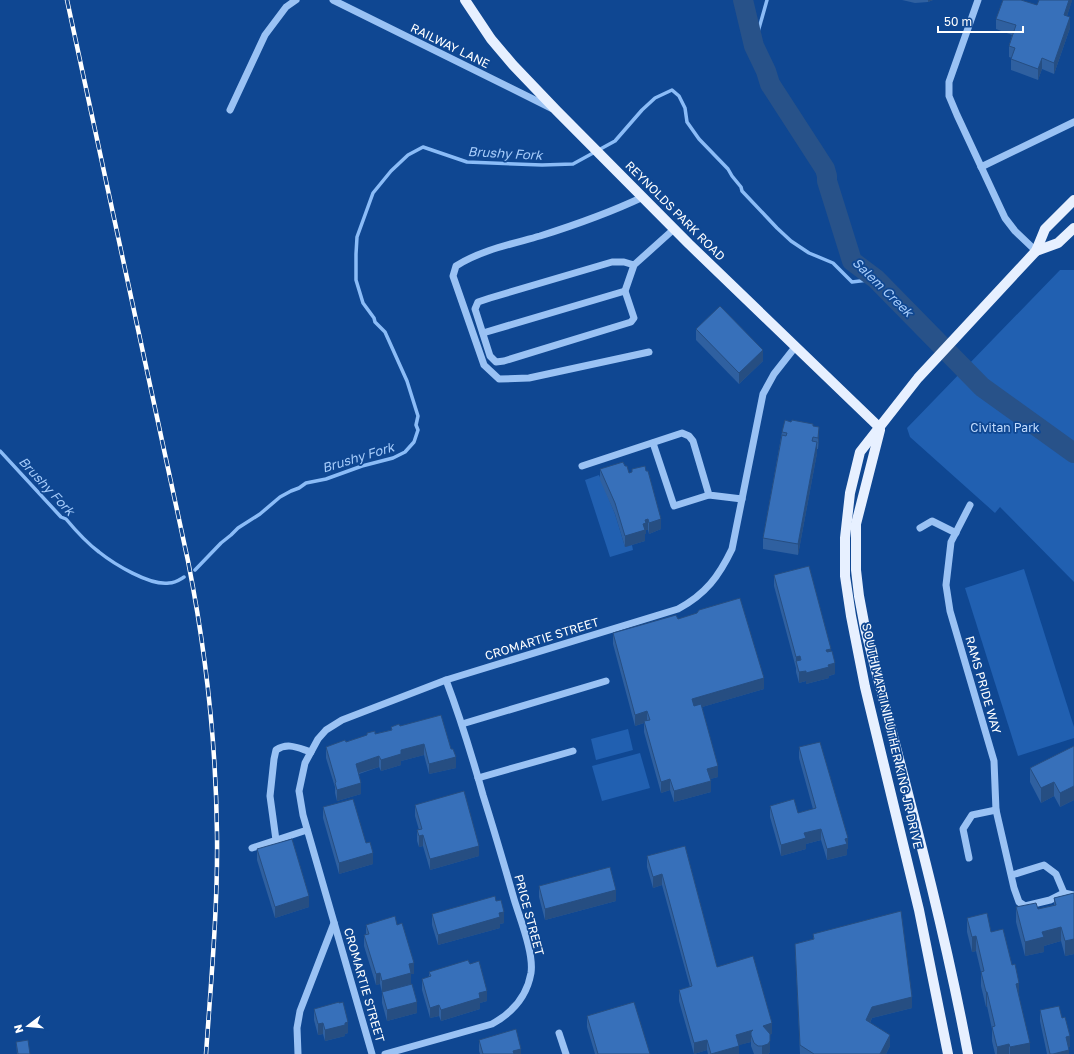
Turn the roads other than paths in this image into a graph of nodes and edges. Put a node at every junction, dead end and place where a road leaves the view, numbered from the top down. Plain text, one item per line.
1 (296, 0) edge
2 (333, 0) edge
3 (465, 0) edge
4 (978, 0) edge
5 (230, 110) dead end
6 (557, 111) junction
7 (1074, 122) edge
8 (981, 167) junction
9 (643, 197) junction
10 (1074, 200) edge
11 (1074, 228) edge
12 (674, 229) junction
13 (1036, 251) junction
14 (634, 265) junction
15 (625, 291) junction
16 (483, 333) junction
17 (796, 346) junction
18 (649, 352) dead end
19 (880, 428) junction
20 (653, 443) junction
21 (582, 466) dead end
22 (709, 495) junction
23 (742, 499) junction
24 (970, 505) dead end
25 (920, 528) dead end
26 (956, 533) junction
27 (446, 680) junction
28 (606, 681) dead end
29 (462, 724) junction
30 (573, 751) dead end
31 (311, 752) junction
32 (478, 778) junction
33 (996, 810) junction
34 (307, 830) junction
35 (276, 840) junction
36 (252, 848) dead end
37 (969, 858) dead end
38 (1012, 875) junction
39 (1064, 892) junction
40 (1074, 895) edge
41 (334, 923) junction
42 (559, 1034) dead end
43 (298, 1054) edge
44 (372, 1054) edge
45 (386, 1054) edge
46 (566, 1054) edge
47 (948, 1054) edge
48 (968, 1054) edge

1 - 5 street
2 - 6 street, RAILWAY LANE
3 - 6 main road, REYNOLDS PARK ROAD
4 - 8 street
6 - 9 main road, REYNOLDS PARK ROAD
7 - 8 street
8 - 13 street
9 - 12 main road, REYNOLDS PARK ROAD
9 - 18 street
10 - 13 main road, SOUTH MARTIN LUTHER KING JR DRIVE
11 - 13 main road, SOUTH MARTIN LUTHER KING JR DRIVE
12 - 14 street
12 - 17 main road, REYNOLDS PARK ROAD
13 - 19 main road, SOUTH MARTIN LUTHER KING JR DRIVE
14 - 15 street
14 - 16 street
15 - 16 street
15 - 16 street
17 - 19 main road, REYNOLDS PARK ROAD
17 - 23 street, CROMARTIE STREET
19 - 47 main road, SOUTH MARTIN LUTHER KING JR DRIVE
19 - 48 main road, SOUTH MARTIN LUTHER KING JR DRIVE
20 - 21 street
20 - 22 street
20 - 22 street
22 - 23 street
23 - 27 street, CROMARTIE STREET
24 - 26 street, RAMS PRIDE WAY
25 - 26 street
26 - 33 street, RAMS PRIDE WAY
27 - 29 street, PRICE STREET
27 - 31 street, CROMARTIE STREET
28 - 29 street
29 - 32 street, PRICE STREET
30 - 32 street
31 - 34 street, CROMARTIE STREET
31 - 35 street
32 - 45 street, PRICE STREET
33 - 37 street
33 - 38 street, RAMS PRIDE WAY
34 - 35 street
34 - 41 street, CROMARTIE STREET
35 - 36 street
38 - 39 street
38 - 39 street, RAMS PRIDE WAY
39 - 40 street
41 - 43 street, CROMARTIE STREET
41 - 44 street, CROMARTIE STREET
42 - 46 street

